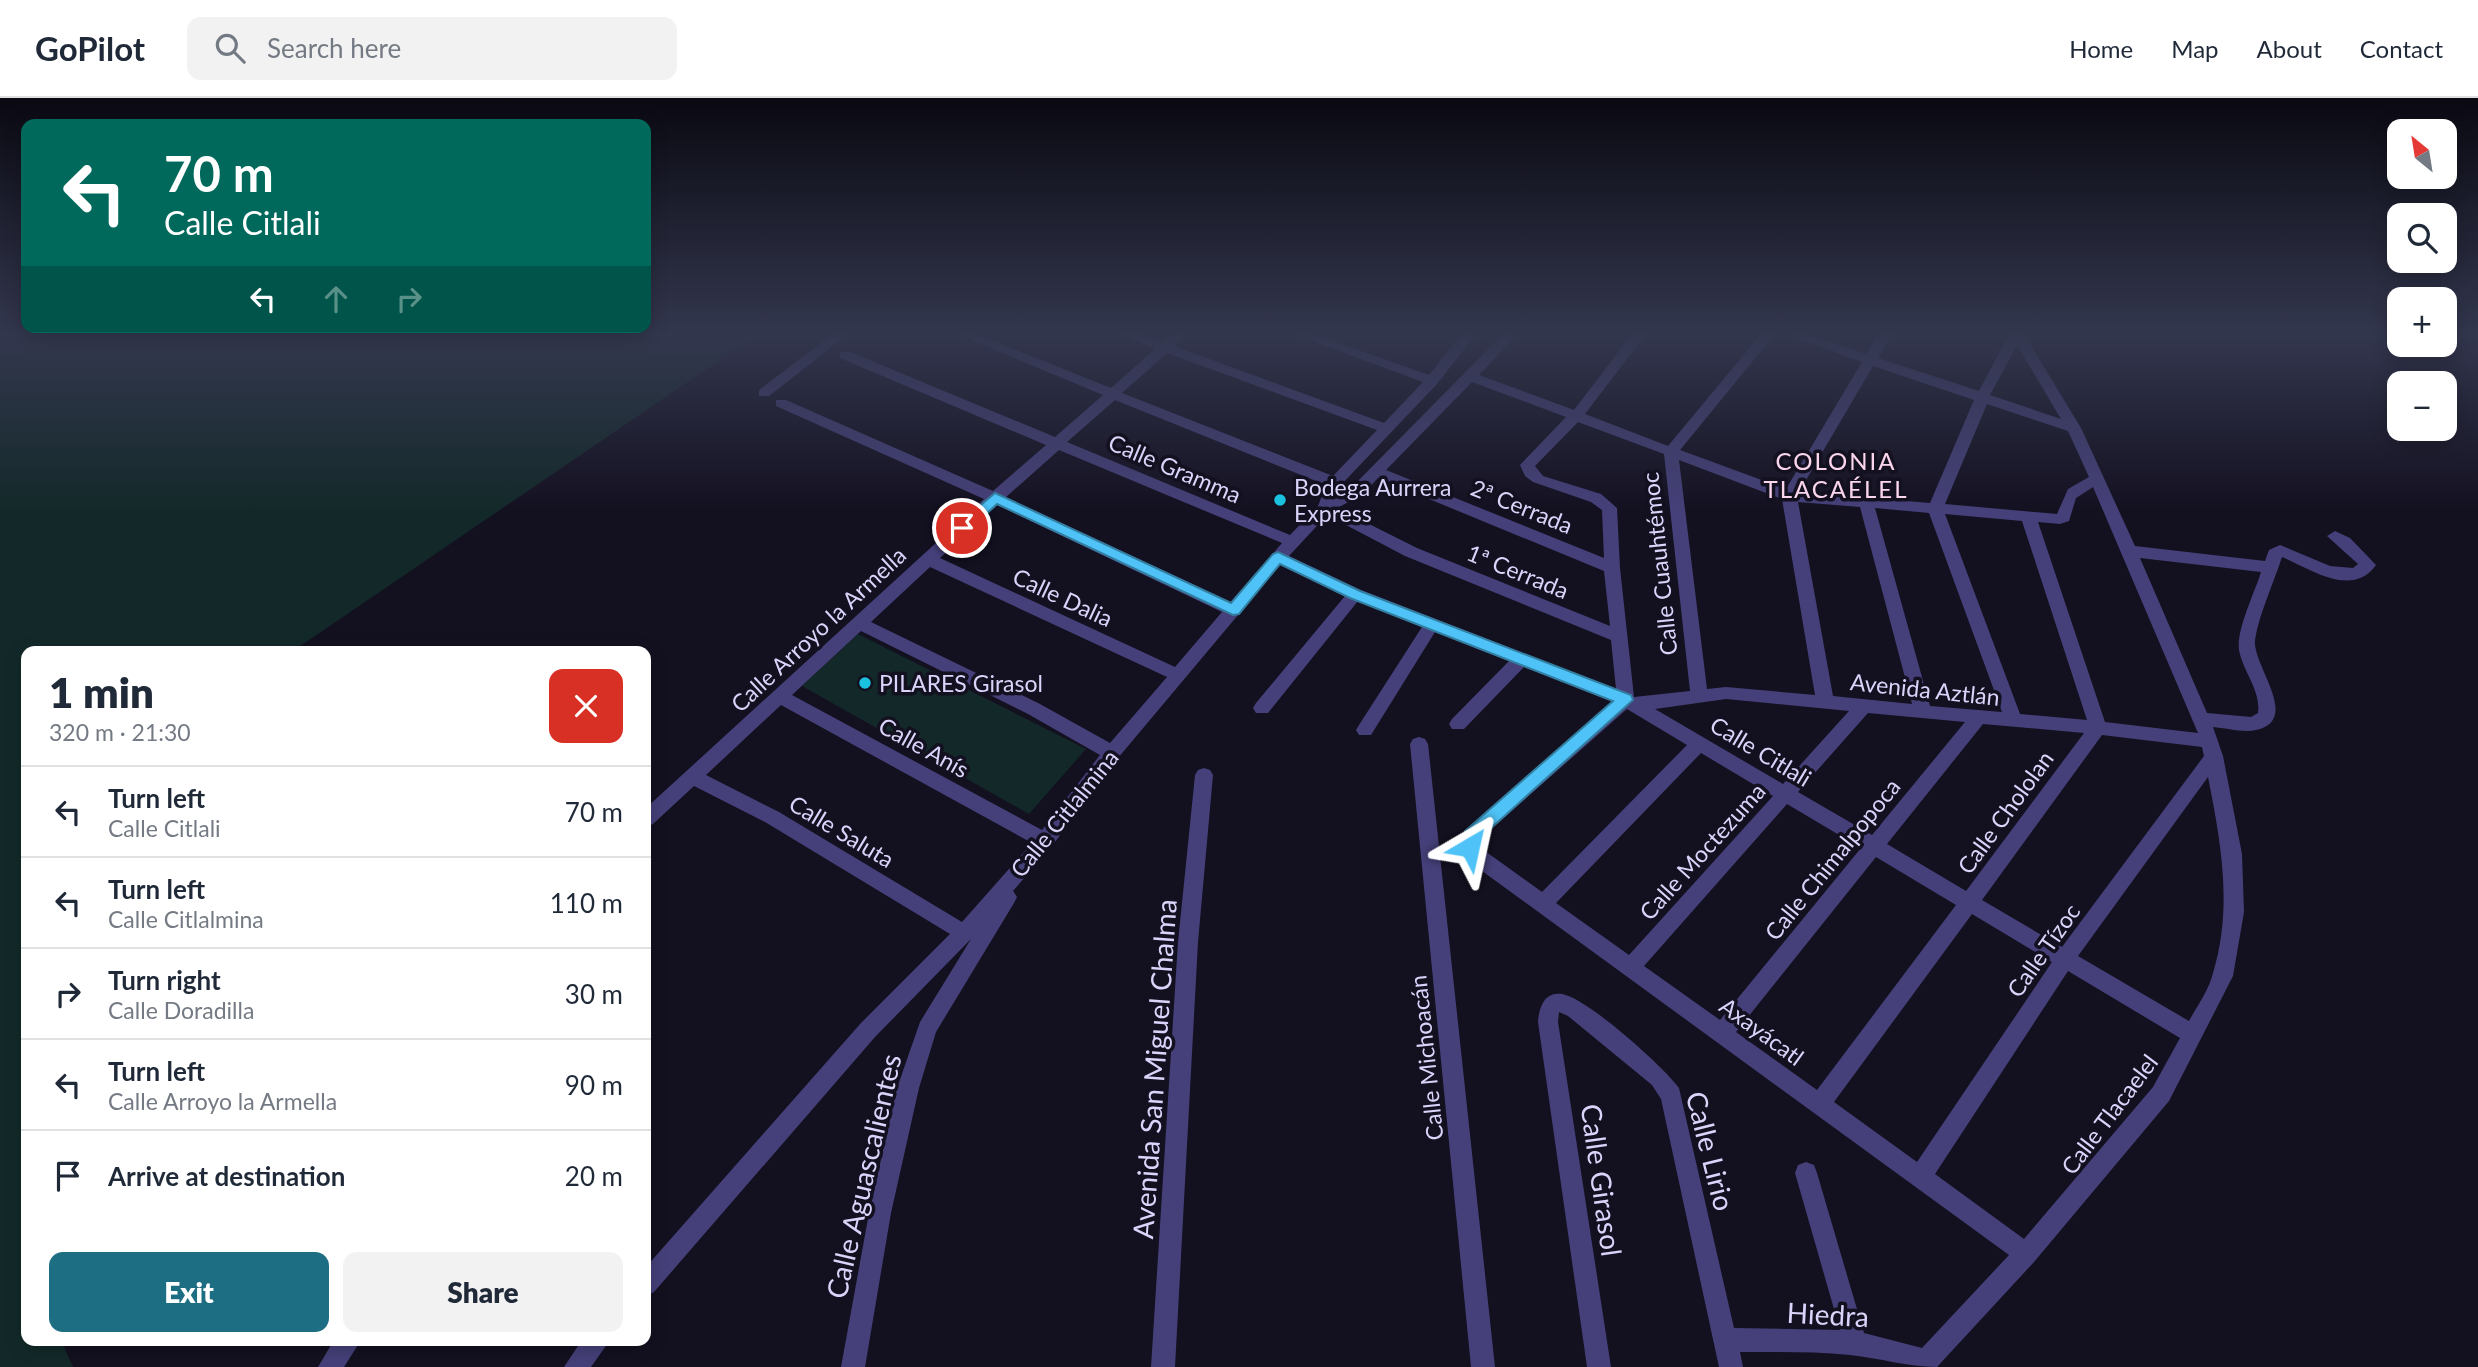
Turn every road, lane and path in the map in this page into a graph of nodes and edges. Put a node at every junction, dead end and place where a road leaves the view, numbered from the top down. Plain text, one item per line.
1 (937, 393) edge
2 (1114, 393) joint
3 (1289, 393) edge
4 (1421, 393) edge
5 (1456, 393) edge
6 (1518, 393) edge
7 (1594, 393) edge
8 (1719, 393) edge
9 (1850, 393) edge
10 (1968, 393) edge
11 (1985, 393) edge
12 (2053, 393) edge
13 (1982, 398) junction
14 (781, 403) dead end
15 (1578, 414) junction
16 (2074, 428) junction
17 (1388, 429) junction
18 (1056, 443) junction
19 (1671, 452) junction
20 (1376, 472) junction
21 (2096, 480) junction
22 (1335, 483) junction
23 (1789, 496) junction
24 (995, 498) junction
25 (1866, 503) junction
26 (1325, 508) junction
27 (1935, 509) junction
28 (2028, 516) junction
29 (2335, 536) dead end
30 (1293, 542) junction
31 (2130, 551) junction
32 (1278, 557) junction
33 (928, 559) junction
34 (2270, 567) junction
35 (1612, 568) junction
36 (1355, 594) junction
37 (1233, 610) junction
38 (861, 624) junction
39 (1431, 625) junction
40 (1619, 636) junction
41 (1520, 660) junction
42 (1180, 676) junction
43 (780, 696) junction
44 (1699, 696) junction
45 (1825, 702) junction
46 (1631, 703) junction
47 (1865, 705) junction
48 (1262, 708) dead end
49 (1923, 712) junction
50 (1979, 717) junction
51 (2201, 719) junction
52 (2014, 721) junction
53 (1458, 724) dead end
54 (2098, 728) junction
55 (1365, 730) dead end
56 (1699, 743) junction
57 (1419, 744) dead end
58 (2212, 749) junction
59 (1112, 753) junction
60 (1204, 775) dead end
61 (692, 776) junction
62 (1786, 794) junction
63 (651, 815) edge
64 (1045, 841) junction
65 (1874, 846) junction
66 (1031, 858) junction
67 (1544, 903) junction
68 (1969, 903) junction
69 (964, 933) junction
70 (2065, 959) junction
71 (1632, 967) junction
72 (1554, 1003) joint
73 (1722, 1033) junction
74 (2194, 1035) junction
75 (1819, 1104) junction
76 (1806, 1173) dead end
77 (1920, 1177) junction
78 (2026, 1254) junction
79 (651, 1278) edge
80 (1725, 1340) junction
81 (1855, 1342) junction
82 (344, 1346) edge
83 (593, 1346) edge
84 (1925, 1364) edge
85 (330, 1367) edge
86 (576, 1367) edge
87 (853, 1367) edge
88 (1164, 1367) edge
89 (1483, 1367) edge
90 (1599, 1367) edge
91 (1731, 1367) edge

1 - 18 street, Calle Gramma
2 - 18 street, Calle Arroyo la Armella
2 - 22 street
3 - 17 street
4 - 17 street, Calle Citlalmina
5 - 20 street
6 - 15 street
7 - 15 street
8 - 19 street, Calle Cuauhtémoc
9 - 23 street
10 - 13 street
11 - 13 street
12 - 16 street, Calle Tlacaelel
13 - 16 street
13 - 27 street
14 - 24 street
15 - 19 street
15 - 35 street
16 - 21 street, Calle Tlacaelel
17 - 22 street, Calle Citlalmina
18 - 24 street, Calle Arroyo la Armella
18 - 30 street, Calle Gramma
19 - 23 street
19 - 44 street, Calle Cuauhtémoc
20 - 26 street
20 - 35 street, 2ª Cerrada
21 - 28 street
21 - 31 street, Calle Tlacaelel
22 - 26 street, Calle Citlalmina
23 - 25 street
23 - 45 street
24 - 33 street, Calle Arroyo la Armella
24 - 37 street
25 - 27 street
25 - 49 street
26 - 30 street, Calle Citlalmina
26 - 40 street, 1ª Cerrada
27 - 28 street
27 - 52 street
28 - 54 street
29 - 34 street
30 - 32 street, Calle Citlalmina
31 - 34 street
31 - 51 street, Calle Tlacaelel
32 - 36 street, Calle Citlali
32 - 37 street, Calle Citlalmina
33 - 38 street, Calle Arroyo la Armella
33 - 42 street, Calle Dalia
34 - 51 street
35 - 40 street
36 - 39 street, Calle Citlali
36 - 48 street
37 - 42 street, Calle Citlalmina
38 - 43 street, Calle Arroyo la Armella
38 - 59 street
39 - 41 street, Calle Citlali
39 - 55 street
40 - 46 street
41 - 46 street, Calle Citlali
41 - 53 street
42 - 59 street, Calle Citlalmina
43 - 61 street, Calle Arroyo la Armella
43 - 64 street, Calle Anís
44 - 45 street, Avenida Aztlán
44 - 46 street, Avenida Aztlán
45 - 47 street, Avenida Aztlán
46 - 56 street, Calle Citlali
46 - 67 street, Axayácatl
47 - 49 street, Avenida Aztlán
47 - 62 street, Calle Moctezuma
49 - 50 street, Avenida Aztlán
50 - 52 street, Avenida Aztlán
50 - 65 street, Calle Chimalpopoca
51 - 58 street, Calle Tlacaelel
52 - 54 street, Avenida Aztlán
54 - 58 street, Avenida Aztlán
54 - 68 street, Calle Chololan
56 - 62 street, Calle Citlali
56 - 67 street
57 - 89 street, Calle Michoacán
58 - 70 street, Calle Tízoc
58 - 74 street, Calle Tlacaelel
59 - 64 street, Calle Citlalmina
60 - 88 street, Avenida San Miguel Chalma
61 - 63 street, Calle Arroyo la Armella
61 - 69 street, Calle Saluta
62 - 65 street, Calle Citlali
62 - 71 street, Calle Moctezuma
64 - 66 street, Calle Citlalmina
65 - 68 street, Calle Citlali
65 - 73 street, Calle Chimalpopoca
66 - 69 street, Calle Citlalmina
66 - 87 street, Calle Aguascalientes
67 - 71 street, Axayácatl
68 - 70 street, Calle Citlali
68 - 75 street, Calle Chololan
69 - 79 street, Calle Citlalmina
70 - 74 street, Calle Citlali
70 - 77 street, Calle Tízoc
71 - 73 street, Axayácatl
72 - 80 street, Calle Lirio
72 - 90 street, Calle Girasol
73 - 75 street, Axayácatl
74 - 78 street, Calle Tlacaelel
75 - 77 street, Axayácatl
76 - 81 street
77 - 78 street, Axayácatl
78 - 84 street, Calle Tlacaelel
80 - 81 street, Hiedra
80 - 91 street, Calle Lirio
81 - 84 street, Hiedra
82 - 85 street
83 - 86 street

